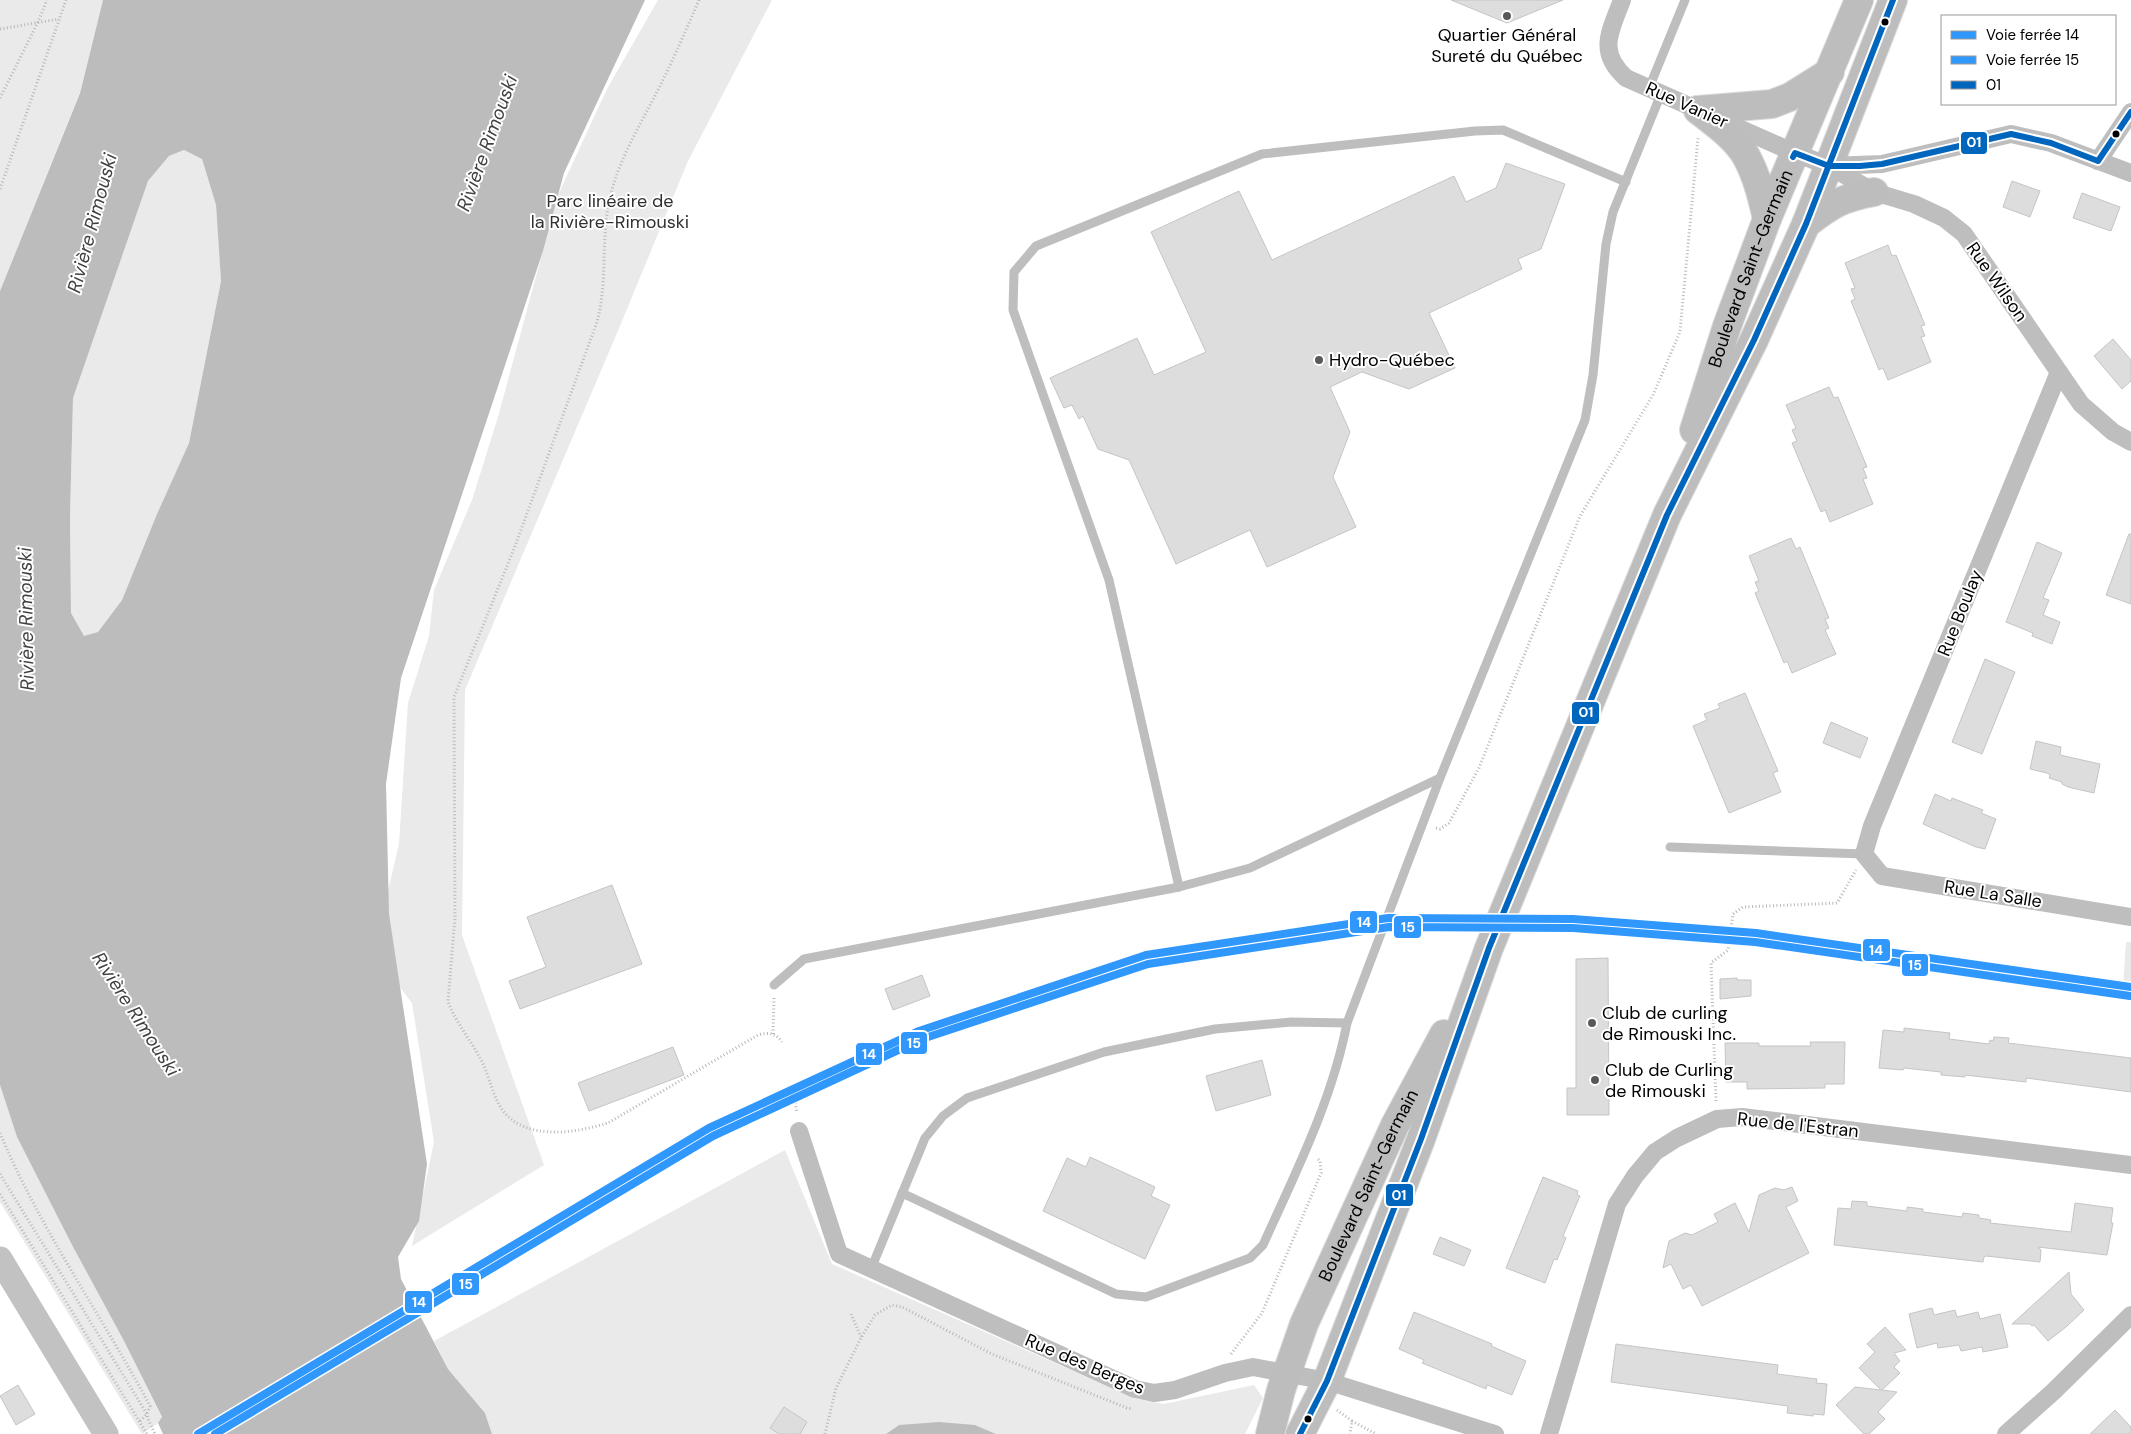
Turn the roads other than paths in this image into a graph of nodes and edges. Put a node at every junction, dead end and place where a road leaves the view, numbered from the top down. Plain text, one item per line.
1 (1622, 0) edge
2 (1685, 0) edge
3 (1893, 0) edge
4 (1855, 2) edge
5 (1830, 72) junction
6 (1655, 91) junction
7 (1698, 110) junction
8 (2131, 112) edge
9 (1795, 153) junction
10 (2098, 161) junction
11 (1829, 166) junction
12 (2131, 173) edge
13 (1626, 182) junction
14 (1874, 192) junction
15 (1766, 219) junction
16 (1806, 224) junction
17 (2059, 372) junction
18 (2131, 442) edge
19 (1667, 515) junction
20 (1440, 778) junction
21 (1670, 847) dead end
22 (1864, 854) junction
23 (1178, 887) junction
24 (2131, 917) edge
25 (1489, 948) junction
26 (774, 985) road end
27 (1347, 1023) junction
28 (799, 1131) dead end
29 (2131, 1165) edge
30 (902, 1192) junction
31 (0, 1259) edge
32 (871, 1269) junction
33 (2131, 1315) edge
34 (1287, 1372) junction
35 (1327, 1381) junction
36 (106, 1434) edge
37 (1270, 1434) edge
38 (1300, 1434) edge
39 (1495, 1434) edge
40 (1549, 1434) edge
41 (2006, 1434) edge

1 - 6 street, Rue Vanier
2 - 6 lane
3 - 11 main road, Boulevard Saint-Germain
4 - 5 main road, Boulevard Saint-Germain
5 - 7 main road
5 - 9 main road, Boulevard Saint-Germain
6 - 7 street, Rue Vanier
6 - 13 lane
7 - 9 street, Rue Vanier
7 - 15 main road
8 - 10 street
9 - 11 street, Rue Vanier
9 - 15 main road, Boulevard Saint-Germain
10 - 11 street
10 - 12 street
11 - 14 street, Rue Wilson
11 - 16 main road, Boulevard Saint-Germain
13 - 20 lane
13 - 23 lane
14 - 16 main road
14 - 17 street, Rue Wilson
15 - 19 main road, Boulevard Saint-Germain
16 - 19 main road, Boulevard Saint-Germain
17 - 18 street, Rue Wilson
17 - 22 street, Rue Boulay
19 - 25 main road, Boulevard Saint-Germain
20 - 23 lane
20 - 27 lane
21 - 22 lane
22 - 24 street, Rue La Salle
23 - 26 lane
25 - 34 main road, Boulevard Saint-Germain
25 - 35 main road, Boulevard Saint-Germain
27 - 30 lane
27 - 30 lane
28 - 32 street, Rue des Berges
29 - 40 street, Rue de l'Estran
30 - 32 lane
31 - 36 main road
32 - 34 street, Rue des Berges
33 - 41 street
34 - 35 street, Rue des Berges
34 - 37 main road, Boulevard Saint-Germain
35 - 38 main road, Boulevard Saint-Germain
35 - 39 street, Rue des Berges

